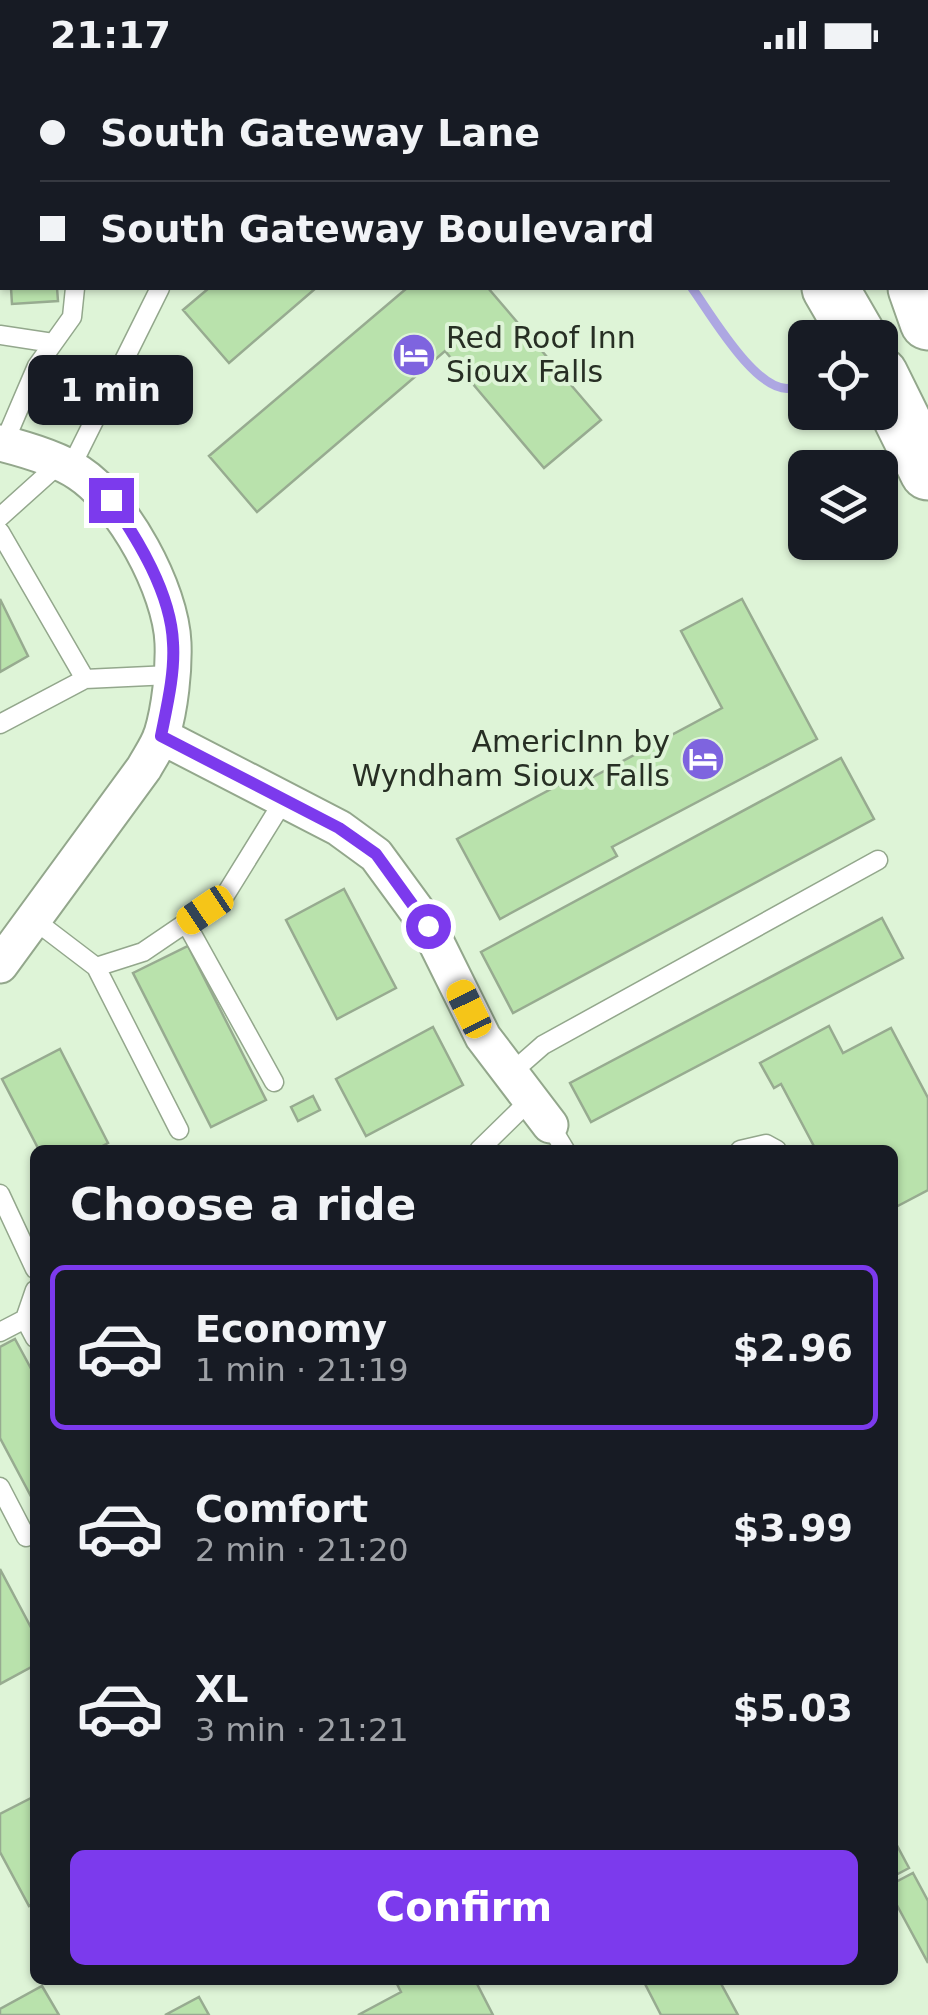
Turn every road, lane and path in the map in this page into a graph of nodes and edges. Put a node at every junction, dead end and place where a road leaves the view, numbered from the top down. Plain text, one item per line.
1 (75, 290) edge
2 (159, 290) edge
3 (831, 290) edge
4 (917, 290) edge
5 (849, 320) edge
6 (928, 322) edge
7 (0, 336) edge
8 (53, 343) junction
9 (898, 411) edge
10 (2, 443) edge
11 (65, 467) junction
12 (928, 472) edge
13 (0, 517) edge
14 (0, 532) edge
15 (170, 676) junction
16 (85, 679) junction
17 (0, 724) edge
18 (161, 736) junction
19 (284, 800) junction
20 (878, 860) dead end
21 (33, 919) junction
22 (186, 922) junction
23 (0, 965) edge
24 (96, 968) junction
25 (274, 1082) dead end
26 (539, 1112) edge
27 (179, 1130) dead end
28 (488, 1145) edge
29 (0, 1194) edge
30 (30, 1258) edge
31 (30, 1304) edge
32 (25, 1319) junction
33 (30, 1328) edge
34 (0, 1332) edge
35 (0, 1487) edge
36 (30, 1535) edge

1 - 8 lane
2 - 11 lane
3 - 5 highway
4 - 6 highway
7 - 8 lane
8 - 10 lane
9 - 12 highway
10 - 11 street
11 - 13 lane
11 - 15 street
14 - 16 lane
15 - 16 lane
15 - 18 street
16 - 17 lane
18 - 19 street
18 - 21 street
19 - 22 lane
19 - 26 street
20 - 26 lane
21 - 23 street
21 - 24 lane
22 - 24 lane
22 - 25 lane
24 - 27 lane
26 - 28 lane
29 - 30 lane
31 - 32 lane
32 - 33 lane
32 - 34 lane
35 - 36 lane

